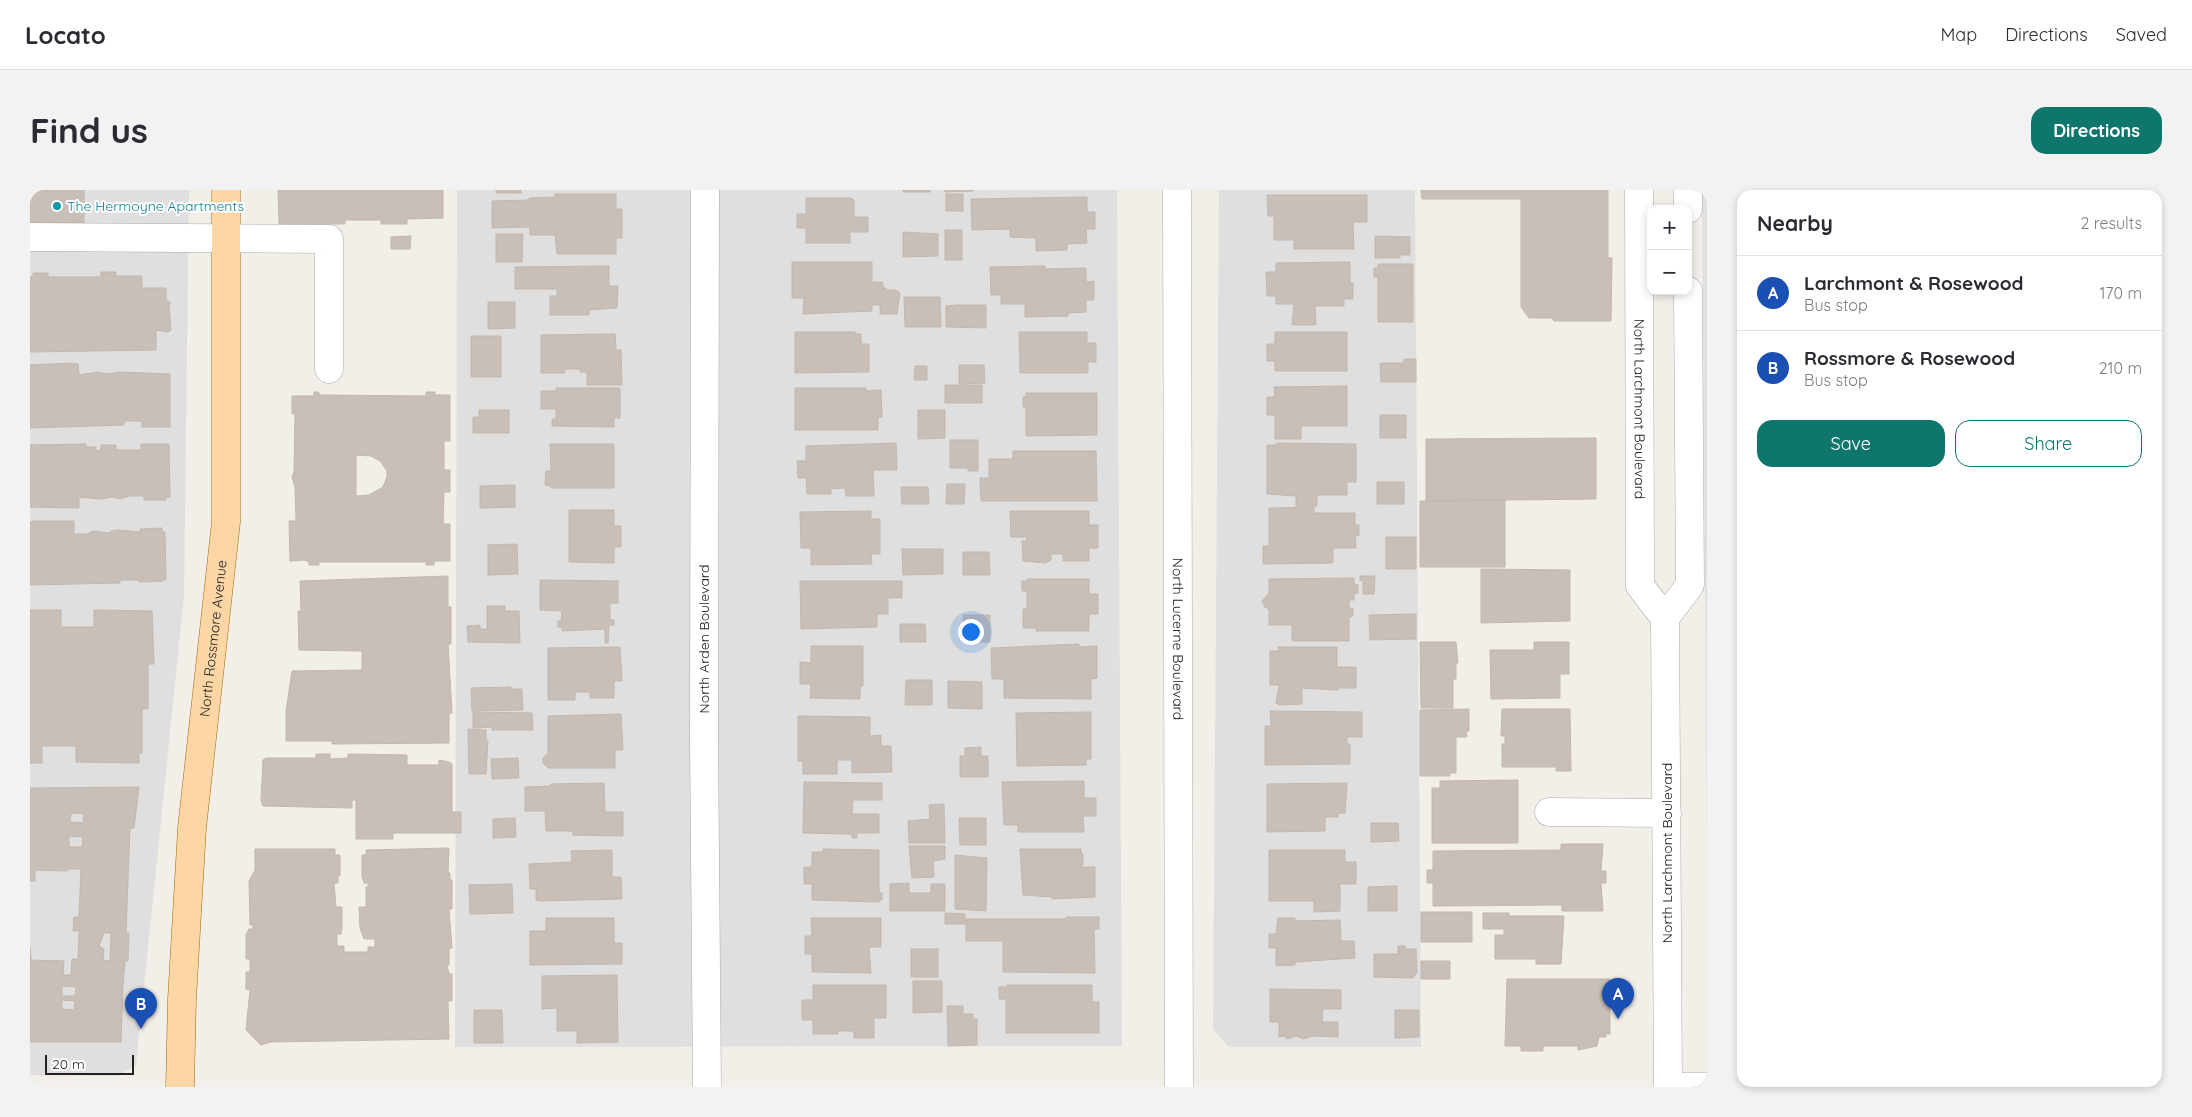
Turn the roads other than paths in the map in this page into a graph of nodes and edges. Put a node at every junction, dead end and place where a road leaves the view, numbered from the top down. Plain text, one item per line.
1 (226, 190) edge
2 (704, 190) edge
3 (1177, 190) edge
4 (1639, 190) edge
5 (1688, 190) edge
6 (1688, 205) edge
7 (30, 237) edge
8 (226, 239) junction
9 (1688, 295) edge
10 (329, 369) dead end
11 (1665, 618) junction
12 (1549, 812) dead end
13 (1667, 813) junction
14 (1707, 1086) edge
15 (180, 1087) edge
16 (707, 1087) edge
17 (1178, 1087) edge
18 (1668, 1087) edge
19 (1680, 1087) edge

1 - 8 main road, North Rossmore Avenue
2 - 16 street, North Arden Boulevard
3 - 17 street, North Lucerne Boulevard
4 - 11 street, North Larchmont Boulevard
5 - 6 street
7 - 8 street
8 - 10 street
8 - 15 main road, North Rossmore Avenue
9 - 11 street
11 - 13 street, North Larchmont Boulevard
12 - 13 street
13 - 18 street, North Larchmont Boulevard
14 - 19 street

